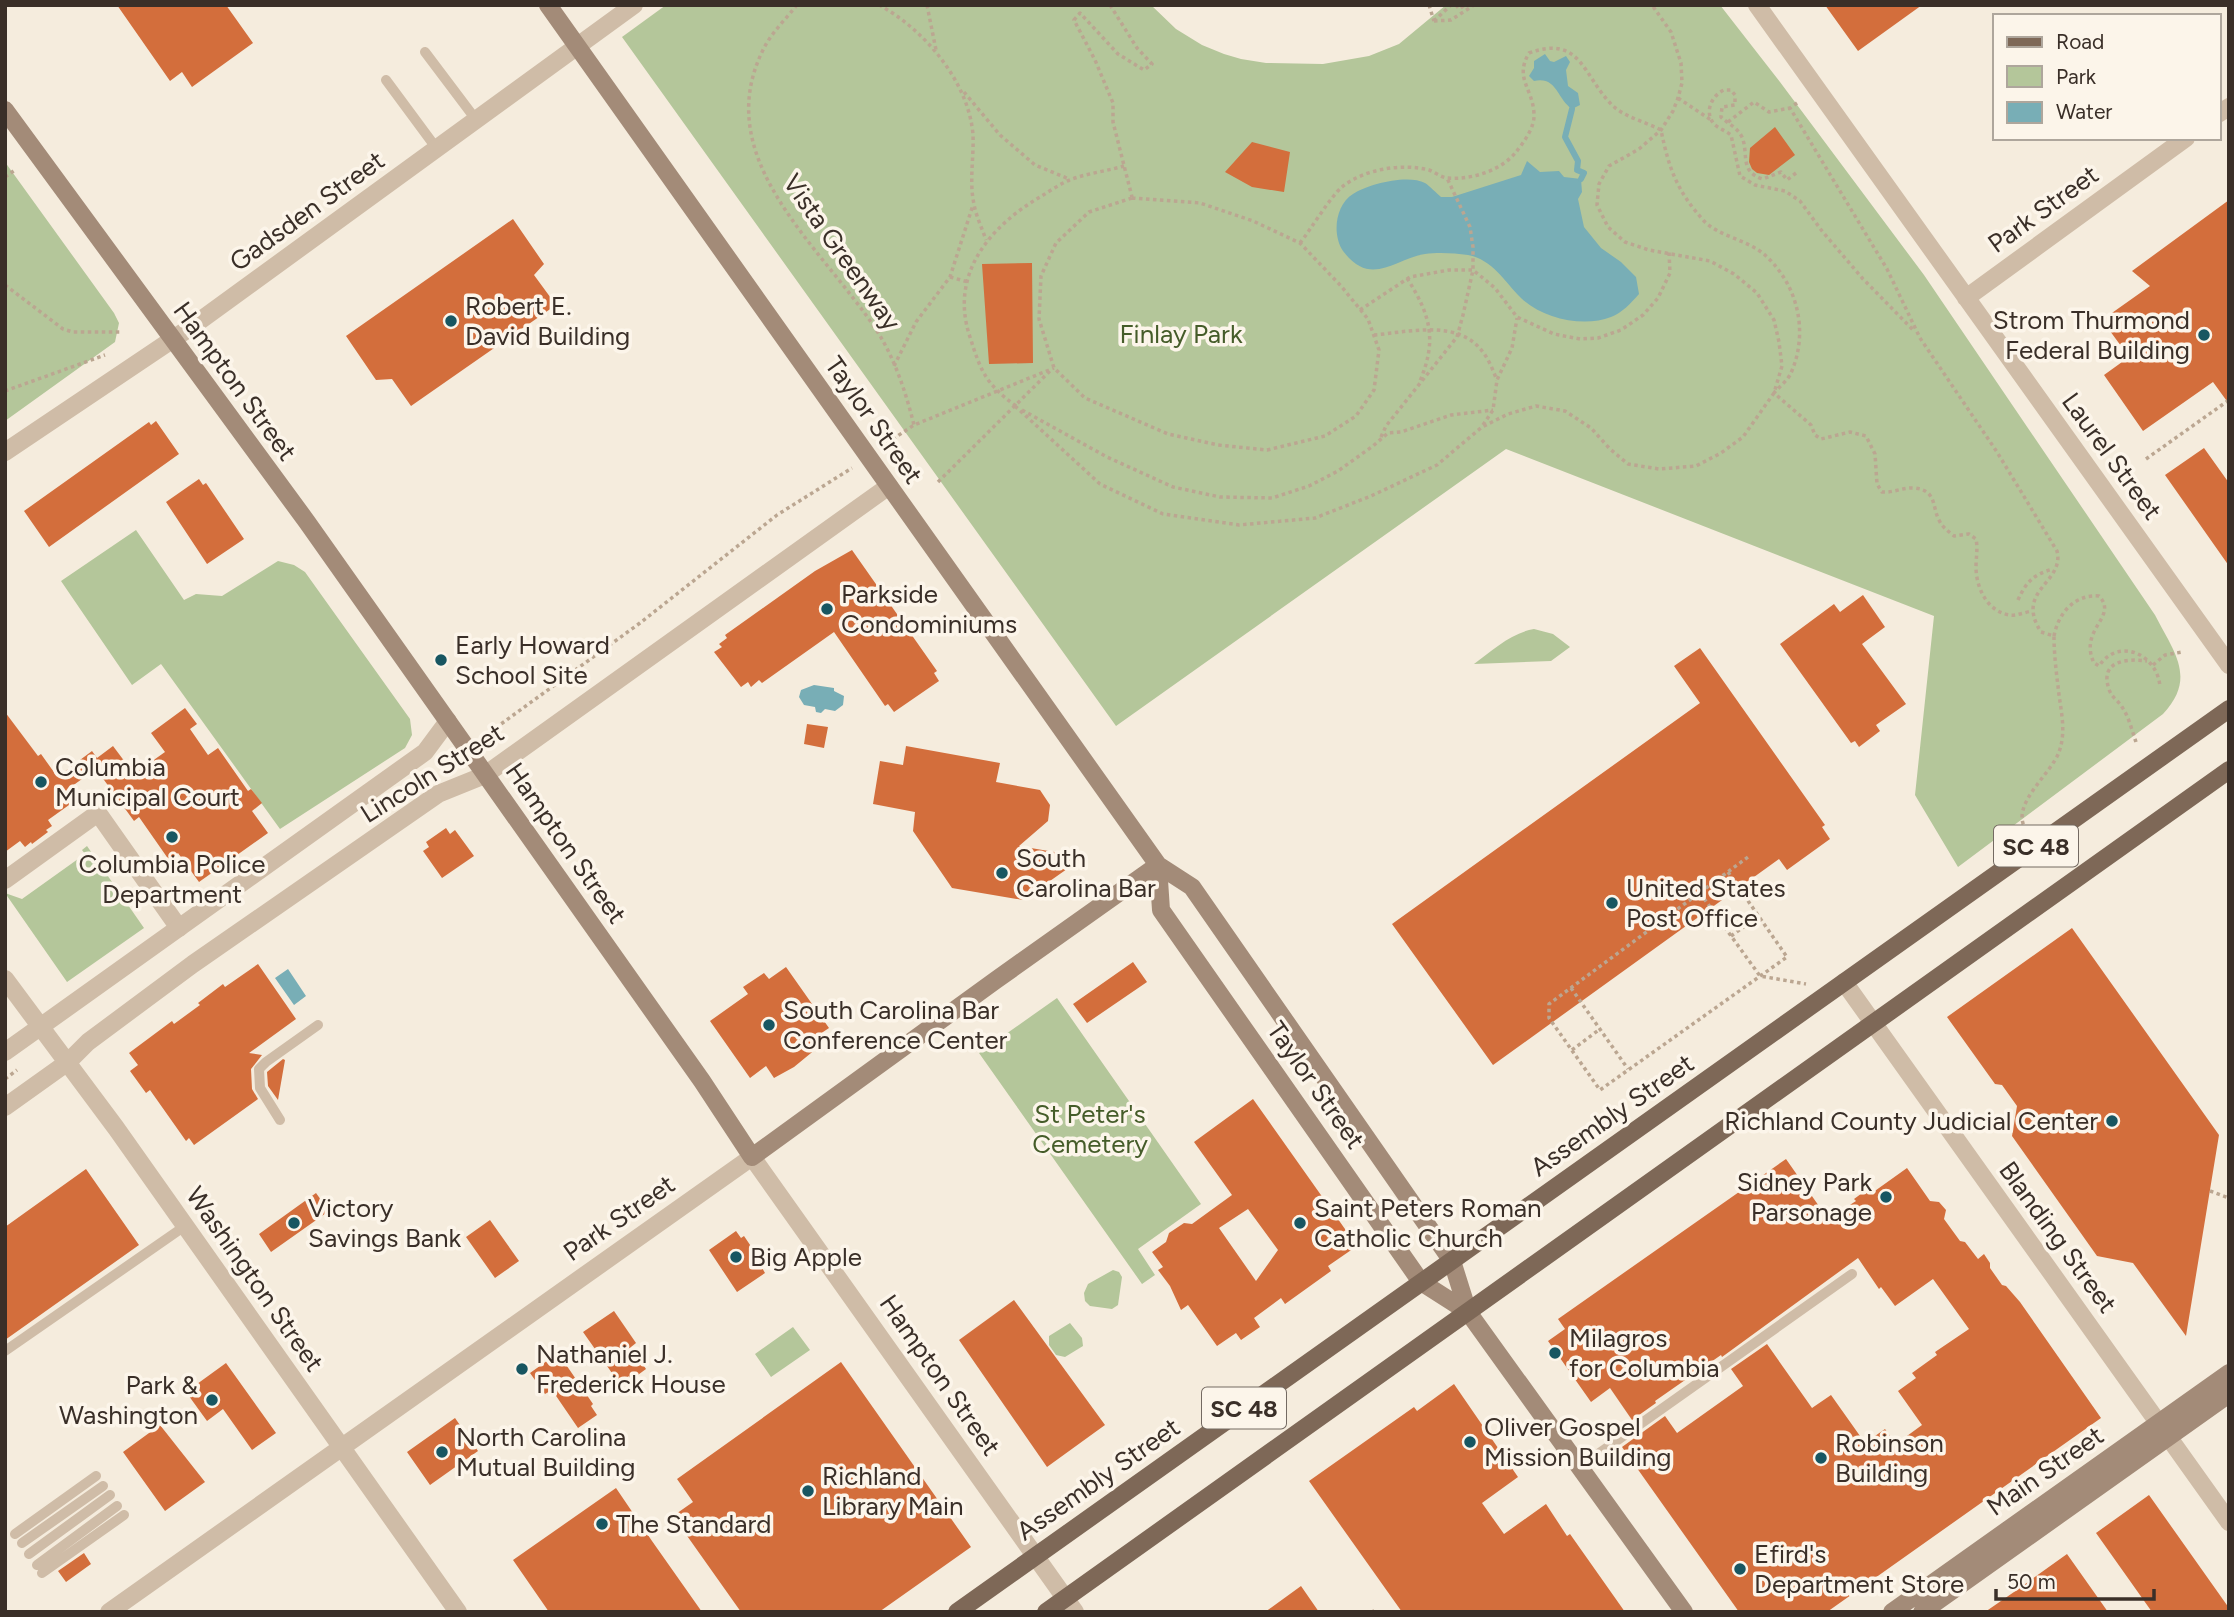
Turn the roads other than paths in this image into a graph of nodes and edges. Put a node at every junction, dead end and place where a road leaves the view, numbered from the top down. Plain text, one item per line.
1 (548, 5) edge
2 (634, 5) edge
3 (1757, 5) edge
4 (578, 47) junction
5 (425, 52) dead end
6 (386, 80) dead end
7 (5, 110) edge
8 (477, 121) junction
9 (2183, 140) edge
10 (437, 149) junction
11 (1966, 298) junction
12 (172, 340) junction
13 (5, 452) edge
14 (889, 486) junction
15 (2229, 665) edge
16 (2229, 709) edge
17 (448, 721) junction
18 (2229, 770) edge
19 (485, 775) junction
20 (1158, 866) junction
21 (5, 880) edge
22 (179, 928) junction
23 (5, 979) edge
24 (1844, 982) junction
25 (1873, 1023) junction
26 (318, 1025) dead end
27 (41, 1027) junction
28 (5, 1052) edge
29 (68, 1062) junction
30 (5, 1107) edge
31 (280, 1120) dead end
32 (752, 1157) junction
33 (185, 1226) junction
34 (1451, 1261) junction
35 (1852, 1274) dead end
36 (1422, 1282) junction
37 (1468, 1312) junction
38 (5, 1351) edge
39 (2229, 1373) edge
40 (2229, 1394) edge
41 (2164, 1430) junction
42 (341, 1446) junction
43 (1581, 1466) junction
44 (96, 1476) dead end
45 (121, 1510) dead end
46 (2229, 1522) edge
47 (29, 1554) dead end
48 (1036, 1556) junction
49 (39, 1569) dead end
50 (1070, 1605) edge
51 (109, 1612) edge
52 (458, 1612) edge
53 (957, 1612) edge
54 (1046, 1612) edge
55 (1684, 1612) edge
56 (1892, 1612) edge
57 (1922, 1612) edge

1 - 4 main road, Taylor Street
2 - 4 street, Gadsden Street
3 - 11 street, Laurel Street
4 - 8 street, Gadsden Street
4 - 14 main road, Taylor Street
5 - 8 lane
6 - 10 lane
7 - 12 main road, Hampton Street
8 - 10 street, Gadsden Street
9 - 11 street, Park Street
10 - 12 street, Gadsden Street
11 - 15 street, Laurel Street
12 - 13 street, Gadsden Street
12 - 17 main road, Hampton Street
14 - 19 street, Lincoln Street
14 - 20 main road, Taylor Street
16 - 24 main road, Assembly Street / SC 48
17 - 19 main road, Hampton Street
17 - 22 street, Lincoln Street
18 - 25 main road, SC 48
19 - 29 street, Lincoln Street
19 - 32 main road, Hampton Street
20 - 32 main road, Park Street
20 - 34 main road, Taylor Street
20 - 36 main road, Taylor Street
21 - 22 street
22 - 27 street, Lincoln Street
23 - 27 street, Washington Street
24 - 25 street, Blanding Street
24 - 34 main road, Assembly Street / SC 48
25 - 37 main road, SC 48
25 - 41 street, Blanding Street
26 - 31 lane
27 - 28 street, Lincoln Street
27 - 29 street, Washington Street
29 - 30 street, Lincoln Street
29 - 33 street, Washington Street
32 - 42 street, Park Street
32 - 48 street, Hampton Street
33 - 38 lane
33 - 42 street, Washington Street
34 - 36 main road, Assembly Street / SC 48
34 - 37 main road, Taylor Street
35 - 43 lane
36 - 37 main road, Taylor Street
36 - 48 main road, Assembly Street / SC 48
37 - 43 main road, Taylor Street
37 - 50 main road, SC 48
39 - 41 main road, Main Street
40 - 41 main road, Main Street
41 - 46 street, Blanding Street
41 - 56 main road, Main Street
41 - 57 main road, Main Street
42 - 51 street, Park Street
42 - 52 street, Washington Street
43 - 55 main road, Taylor Street
44 - 47 lane
45 - 49 lane
48 - 50 street, Hampton Street
48 - 53 main road, Assembly Street / SC 48
50 - 54 main road, SC 48

